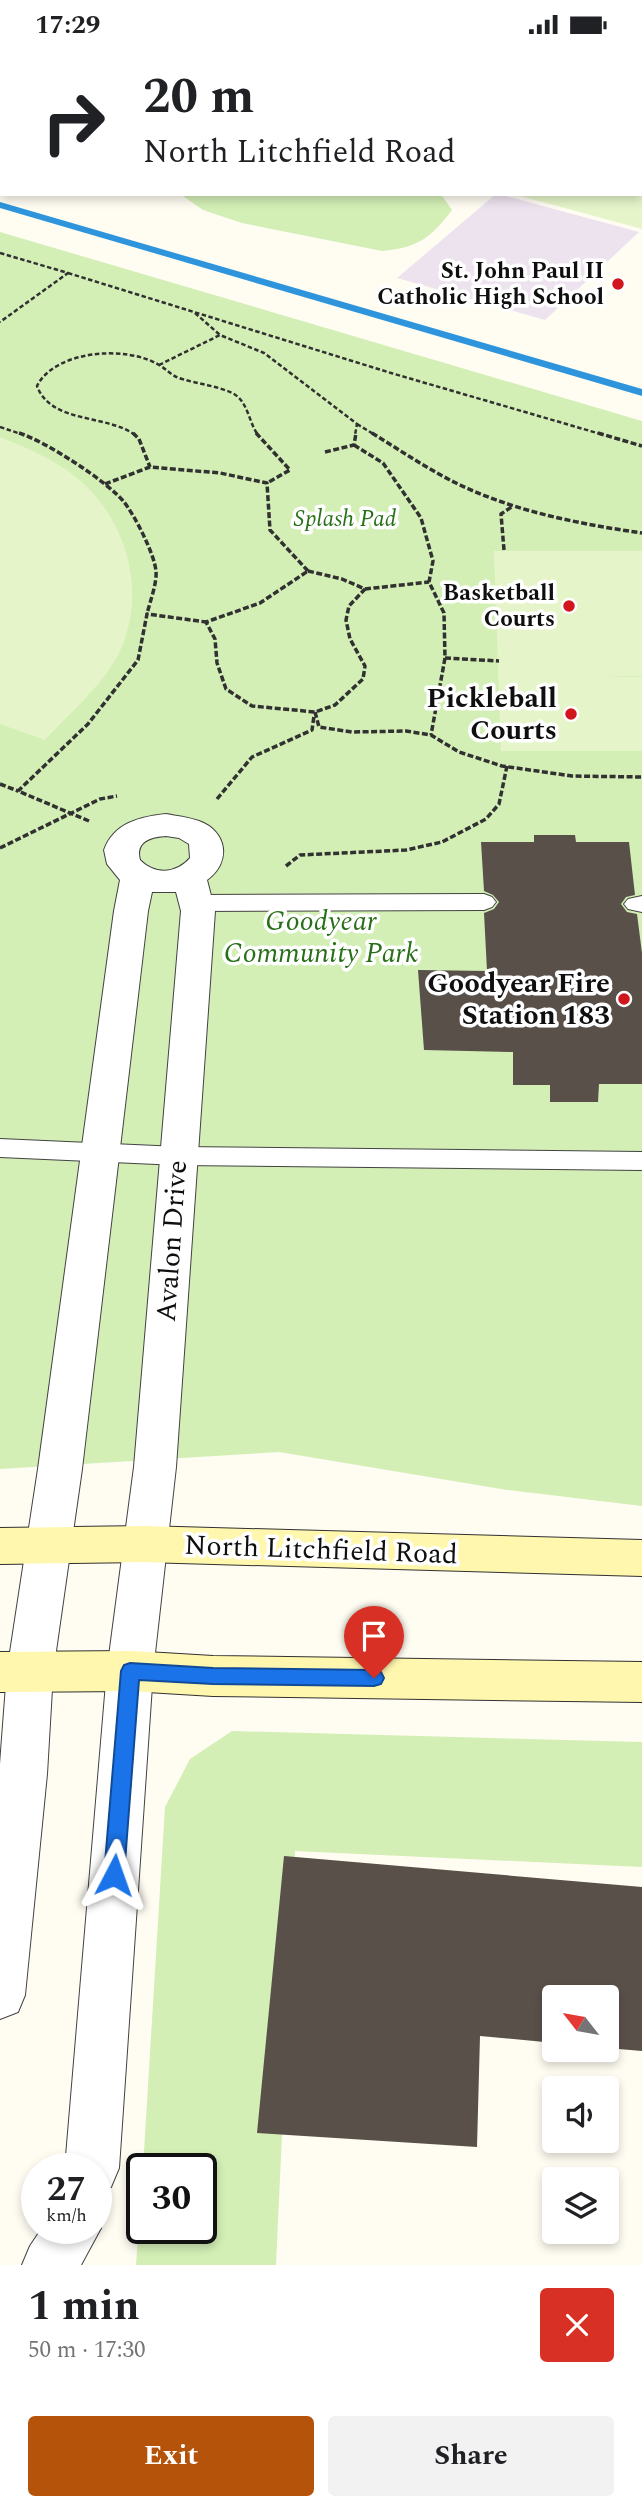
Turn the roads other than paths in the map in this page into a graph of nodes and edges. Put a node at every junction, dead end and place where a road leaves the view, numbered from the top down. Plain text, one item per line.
1 (138, 877) junction
2 (192, 890) junction
3 (484, 902) dead end
4 (0, 1148) edge
5 (100, 1154) junction
6 (179, 1156) junction
7 (642, 1161) edge
8 (144, 1544) junction
9 (49, 1545) junction
10 (0, 1546) edge
11 (642, 1558) edge
12 (130, 1671) junction
13 (15, 1672) edge
14 (642, 1682) edge
15 (0, 1995) edge
16 (93, 2153) edge
17 (63, 2244) edge
18 (49, 2265) edge

1 - 2 street
1 - 2 street
1 - 5 street
2 - 3 lane
2 - 6 street, Avalon Drive
4 - 5 lane
5 - 6 lane
5 - 9 street
6 - 7 lane
6 - 8 street, Avalon Drive
8 - 9 main road, North Litchfield Road
8 - 11 main road, North Litchfield Road
8 - 12 street, Avalon Drive
9 - 10 main road, North Litchfield Road
9 - 13 street
12 - 13 main road
12 - 14 main road
12 - 16 street, Avalon Drive
13 - 15 street
17 - 18 street

